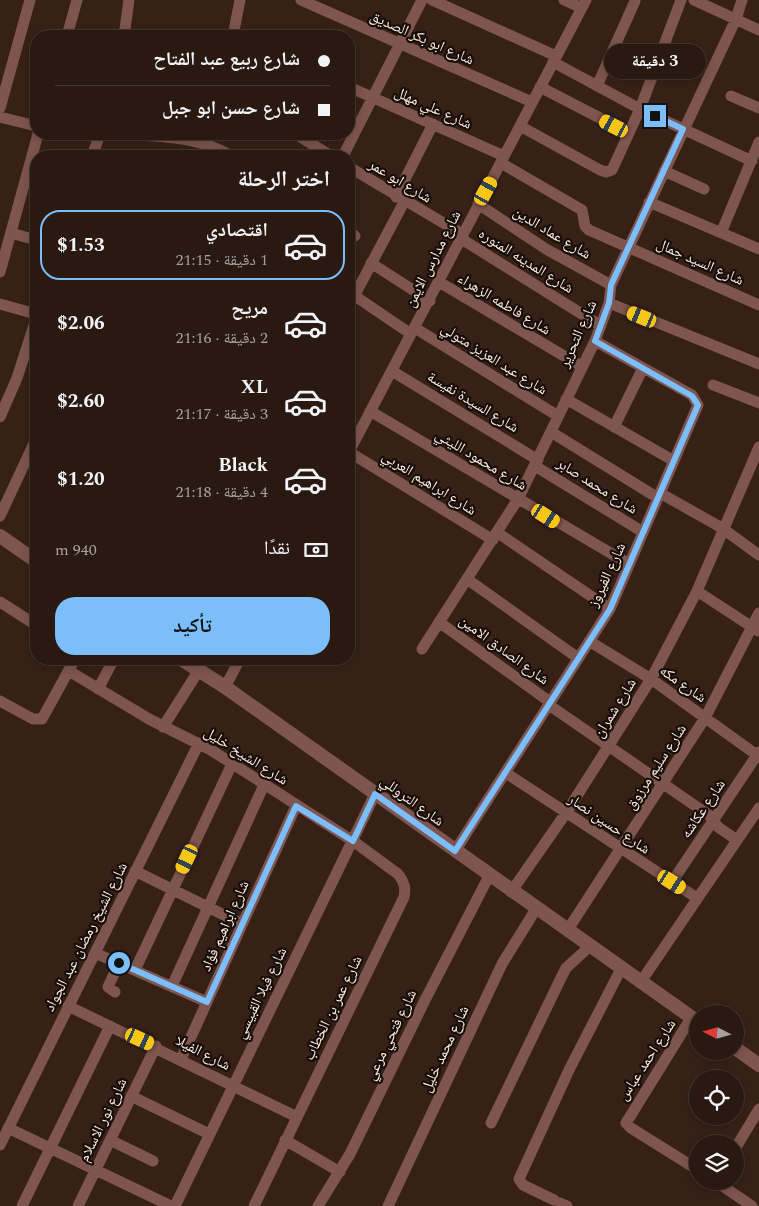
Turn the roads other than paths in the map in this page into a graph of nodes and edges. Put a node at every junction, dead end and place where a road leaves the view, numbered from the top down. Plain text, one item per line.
1 (30, 0) edge
2 (77, 0) edge
3 (128, 0) edge
4 (240, 0) edge
5 (301, 0) edge
6 (422, 0) edge
7 (432, 0) edge
8 (564, 0) edge
9 (681, 0) edge
10 (694, 0) edge
11 (742, 0) edge
12 (635, 1) dead end
13 (584, 4) edge
14 (736, 19) junction
15 (69, 30) edge
16 (125, 30) edge
17 (234, 30) edge
18 (759, 30) edge
19 (399, 44) junction
20 (555, 59) junction
21 (597, 86) junction
22 (540, 87) junction
23 (355, 89) edge
24 (730, 96) dead end
25 (372, 97) junction
26 (532, 102) junction
27 (0, 108) edge
28 (759, 108) edge
29 (640, 109) junction
30 (0, 117) edge
31 (30, 124) edge
32 (433, 124) junction
33 (520, 126) junction
34 (683, 129) junction
35 (355, 132) edge
36 (629, 133) junction
37 (195, 140) edge
38 (306, 140) edge
39 (759, 142) edge
40 (219, 150) edge
41 (321, 150) edge
42 (502, 159) junction
43 (752, 161) junction
44 (30, 163) edge
45 (355, 171) edge
46 (664, 171) junction
47 (704, 189) dead end
48 (400, 199) junction
49 (649, 202) junction
50 (478, 204) junction
51 (11, 233) junction
52 (721, 233) junction
53 (461, 236) junction
54 (30, 238) edge
55 (629, 247) junction
56 (759, 249) edge
57 (371, 263) junction
58 (0, 272) edge
59 (439, 282) junction
60 (611, 285) junction
61 (355, 291) edge
62 (355, 300) edge
63 (430, 301) junction
64 (609, 303) junction
65 (759, 303) edge
66 (0, 304) edge
67 (30, 312) edge
68 (601, 326) junction
69 (413, 331) junction
70 (30, 338) edge
71 (595, 341) junction
72 (759, 364) edge
73 (581, 366) junction
74 (643, 368) junction
75 (392, 370) junction
76 (713, 385) dead end
77 (566, 399) junction
78 (759, 403) edge
79 (370, 411) junction
80 (558, 416) junction
81 (0, 417) edge
82 (614, 427) junction
83 (551, 432) junction
84 (355, 439) edge
85 (759, 447) edge
86 (30, 451) edge
87 (355, 451) edge
88 (674, 461) junction
89 (536, 463) junction
90 (659, 495) junction
91 (518, 499) junction
92 (0, 516) edge
93 (722, 528) junction
94 (643, 532) junction
95 (0, 536) edge
96 (495, 536) junction
97 (30, 552) edge
98 (759, 555) edge
99 (629, 564) junction
100 (467, 579) junction
101 (697, 591) junction
102 (0, 602) edge
103 (610, 609) junction
104 (759, 613) edge
105 (30, 621) edge
106 (440, 622) junction
107 (756, 629) edge
108 (589, 640) junction
109 (422, 648) dead end
110 (578, 658) junction
111 (72, 665) edge
112 (111, 665) edge
113 (191, 665) edge
114 (237, 665) edge
115 (199, 670) junction
116 (69, 671) junction
117 (651, 679) junction
118 (225, 686) junction
119 (98, 688) junction
120 (0, 701) edge
121 (549, 703) junction
122 (706, 718) junction
123 (163, 726) junction
124 (199, 743) junction
125 (608, 746) junction
126 (758, 753) edge
127 (232, 764) junction
128 (506, 772) junction
129 (264, 785) junction
130 (664, 785) junction
131 (375, 794) junction
132 (296, 806) junction
133 (759, 808) edge
134 (566, 813) junction
135 (714, 819) junction
136 (737, 840) junction
137 (353, 841) junction
138 (620, 850) junction
139 (455, 851) junction
140 (135, 871) junction
141 (489, 876) junction
142 (672, 882) junction
143 (172, 891) junction
144 (512, 892) junction
145 (697, 898) junction
146 (208, 908) junction
147 (536, 909) junction
148 (242, 924) junction
149 (567, 932) junction
150 (589, 947) junction
151 (95, 952) junction
152 (119, 963) junction
153 (621, 969) junction
154 (135, 970) junction
155 (640, 983) junction
156 (172, 986) junction
157 (115, 992) dead end
158 (207, 1002) junction
159 (68, 1006) junction
160 (689, 1017) edge
161 (110, 1026) junction
162 (689, 1028) edge
163 (156, 1046) junction
164 (744, 1054) edge
165 (181, 1059) junction
166 (759, 1065) edge
167 (233, 1085) junction
168 (131, 1096) junction
169 (759, 1109) edge
170 (297, 1117) junction
171 (491, 1123) dead end
172 (8, 1128) junction
173 (209, 1134) junction
174 (744, 1135) edge
175 (110, 1140) junction
176 (286, 1140) junction
177 (0, 1145) edge
178 (50, 1148) junction
179 (153, 1161) dead end
180 (689, 1164) edge
181 (96, 1170) junction
182 (340, 1172) junction
183 (729, 1190) edge
184 (560, 1203) edge
185 (390, 1205) edge
186 (22, 1206) edge
187 (78, 1206) edge
188 (173, 1206) edge
189 (254, 1206) edge
190 (318, 1206) edge
191 (752, 1206) edge

1 - 27 street
2 - 15 street
3 - 16 street
4 - 17 street
5 - 19 street, شارع ابو بكر الصديق
6 - 19 street
7 - 20 street
8 - 13 street
9 - 29 street
10 - 14 street
11 - 14 street, شارع التحرير
12 - 21 street
13 - 20 street, شارع مدارس الايمن
14 - 18 street
14 - 34 street, شارع التحرير
19 - 25 street
19 - 26 street, شارع ابو بكر الصديق
20 - 21 street
20 - 22 street, شارع مدارس الايمن
21 - 29 street
22 - 26 street, شارع مدارس الايمن
22 - 36 street
23 - 25 street, شارع علي مهلل
24 - 28 street
25 - 32 street, شارع علي مهلل
25 - 35 street
26 - 33 street, شارع مدارس الايمن
29 - 34 street
29 - 36 street
30 - 31 street
32 - 42 street, شارع علي مهلل
32 - 48 street
33 - 36 street
33 - 42 street, شارع مدارس الايمن
34 - 43 street
34 - 46 street, شارع التحرير
37 - 40 street
38 - 41 street
39 - 43 street
42 - 50 street, شارع مدارس الايمن
42 - 55 street, شارع علي مهلل
43 - 52 street
44 - 51 street
45 - 48 street, شارع ابو عمر
46 - 47 street
46 - 49 street, شارع التحرير
48 - 53 street, شارع ابو عمر
48 - 57 street
49 - 52 street
49 - 55 street, شارع التحرير
50 - 53 street, شارع مدارس الايمن
50 - 60 street, شارع عماد الدين
51 - 54 street
51 - 58 street
52 - 56 street
53 - 59 street, شارع مدارس الايمن
53 - 68 street, شارع المدينه المنوره
55 - 60 street, شارع التحرير
55 - 65 street, شارع السيد جمال
57 - 61 street
57 - 63 street
59 - 63 street, شارع مدارس الايمن
59 - 73 street, شارع فاطمه الزهراء
60 - 64 street, شارع التحرير
62 - 69 street, شارع عبد العزيز متولي
63 - 69 street, شارع مدارس الايمن
64 - 68 street, شارع التحرير
64 - 72 street
66 - 67 street
68 - 71 street, شارع التحرير
69 - 75 street, شارع مدارس الايمن
69 - 80 street, شارع عبد العزيز متولي
70 - 81 street
71 - 73 street, شارع التحرير
71 - 74 street, شارع الفيروز
73 - 77 street, شارع التحرير
74 - 82 street
74 - 88 street, شارع الفيروز
75 - 79 street, شارع مدارس الايمن
75 - 89 street, شارع السيدة نفيسة
76 - 78 street
77 - 80 street, شارع التحرير
77 - 82 street
79 - 84 street, شارع مدارس الايمن
79 - 91 street, شارع محمود الليثي
80 - 83 street, شارع التحرير
82 - 88 street
83 - 89 street, شارع التحرير
83 - 90 street
85 - 93 street, شارع شمران
86 - 92 street
87 - 96 street, شارع ابراهيم العربي
88 - 90 street, شارع الفيروز
89 - 91 street, شارع التحرير
89 - 94 street, شارع محمد صابر
90 - 93 street
90 - 94 street, شارع الفيروز
91 - 96 street, شارع التحرير
91 - 99 street, شارع محمود الليثي
93 - 98 street
93 - 101 street, شارع شمران
94 - 99 street, شارع الفيروز
95 - 97 street
96 - 100 street, شارع التحرير
96 - 103 street, شارع ابراهيم العربي
99 - 103 street, شارع الفيروز
100 - 106 street, شارع التحرير
100 - 110 street
101 - 107 street
101 - 117 street, شارع شمران
102 - 105 street
103 - 108 street, شارع الفيروز
104 - 107 street, شارع سليم مرزوق
106 - 109 street, شارع التحرير
106 - 121 street, شارع الصادق الامين
107 - 122 street, شارع سليم مرزوق
108 - 110 street, شارع الفيروز
108 - 117 street, شارع مكه
110 - 121 street, شارع الفيروز
111 - 116 street
112 - 119 street
113 - 115 street, شارع التروللي
114 - 118 street
115 - 118 street, شارع التروللي
115 - 123 street
116 - 119 street, شارع الشيخ خليل
116 - 120 street
117 - 122 street, شارع مكه
117 - 125 street, شارع شمران
118 - 131 street, شارع التروللي
119 - 123 street, شارع الشيخ خليل
121 - 125 street, شارع الصادق الامين
121 - 128 street, شارع الفيروز
122 - 126 street, شارع مكه
122 - 130 street, شارع سليم مرزوق
123 - 124 street, شارع الشيخ خليل
124 - 127 street, شارع الشيخ خليل
124 - 140 street, شارع الشيخ رمضان عبد الجواد
125 - 130 street, شارع الصادق الامين
125 - 134 street, شارع شمران
126 - 135 street, شارع عكاشه
127 - 129 street, شارع الشيخ خليل
127 - 143 street
128 - 134 street, شارع حسين نصار
128 - 139 street, شارع الفيروز
129 - 132 street, شارع الشيخ خليل
129 - 146 street
130 - 135 street, شارع الصادق الامين
130 - 138 street, شارع سليم مرزوق
131 - 137 street, شارع فيلا القبيسي
131 - 139 street, شارع التروللي
132 - 137 street, شارع الشيخ خليل
132 - 148 street, شارع ابراهيم فؤاد
133 - 136 street
134 - 138 street, شارع حسين نصار
134 - 144 street, شارع شمران
135 - 136 street, شارع الصادق الامين
135 - 142 street, شارع عكاشه
136 - 145 street
137 - 167 street, شارع فيلا القبيسي
137 - 170 street, شارع عمر بن الخطاب
138 - 142 street, شارع حسين نصار
138 - 149 street, شارع سليم مرزوق
139 - 141 street, شارع التروللي
140 - 143 street
140 - 151 street, شارع الشيخ رمضان عبد الجواد
141 - 144 street, شارع التروللي
141 - 182 street, شارع فتحي مرعي
142 - 145 street, شارع حسين نصار
143 - 146 street
143 - 154 street
144 - 147 street, شارع التروللي
145 - 155 street
146 - 148 street
146 - 156 street
147 - 149 street, شارع التروللي
147 - 185 street, شارع محمد خليل
148 - 158 street, شارع ابراهيم فؤاد
149 - 150 street, شارع التروللي
150 - 153 street, شارع التروللي
150 - 171 street
151 - 152 street
151 - 159 street, شارع الشيخ رمضان عبد الجواد
152 - 154 street
152 - 157 street
153 - 155 street, شارع التروللي
153 - 184 street
154 - 156 street
155 - 160 street, شارع التروللي
156 - 158 street
158 - 165 street, شارع ابراهيم فؤاد
159 - 161 street, شارع الفيلا
159 - 172 street, شارع الشيخ رمضان عبد الجواد
161 - 163 street, شارع الفيلا
161 - 178 street
162 - 180 street, شارع احمد عباس
163 - 165 street, شارع الفيلا
163 - 168 street, شارع نور الاسلام
164 - 166 street
165 - 167 street, شارع الفيلا
167 - 170 street, شارع الفيلا
167 - 173 street, شارع فيلا القبيسي
168 - 173 street
168 - 175 street, شارع نور الاسلام
169 - 174 street
170 - 176 street, شارع عمر بن الخطاب
172 - 177 street, شارع الشيخ رمضان عبد الجواد
172 - 178 street
173 - 188 street, شارع فيلا القبيسي
175 - 179 street
175 - 181 street, شارع نور الاسلام
176 - 182 street
176 - 189 street, شارع عمر بن الخطاب
178 - 181 street
178 - 186 street
181 - 187 street, شارع نور الاسلام
181 - 188 street
182 - 190 street, شارع فتحي مرعي
183 - 191 street

